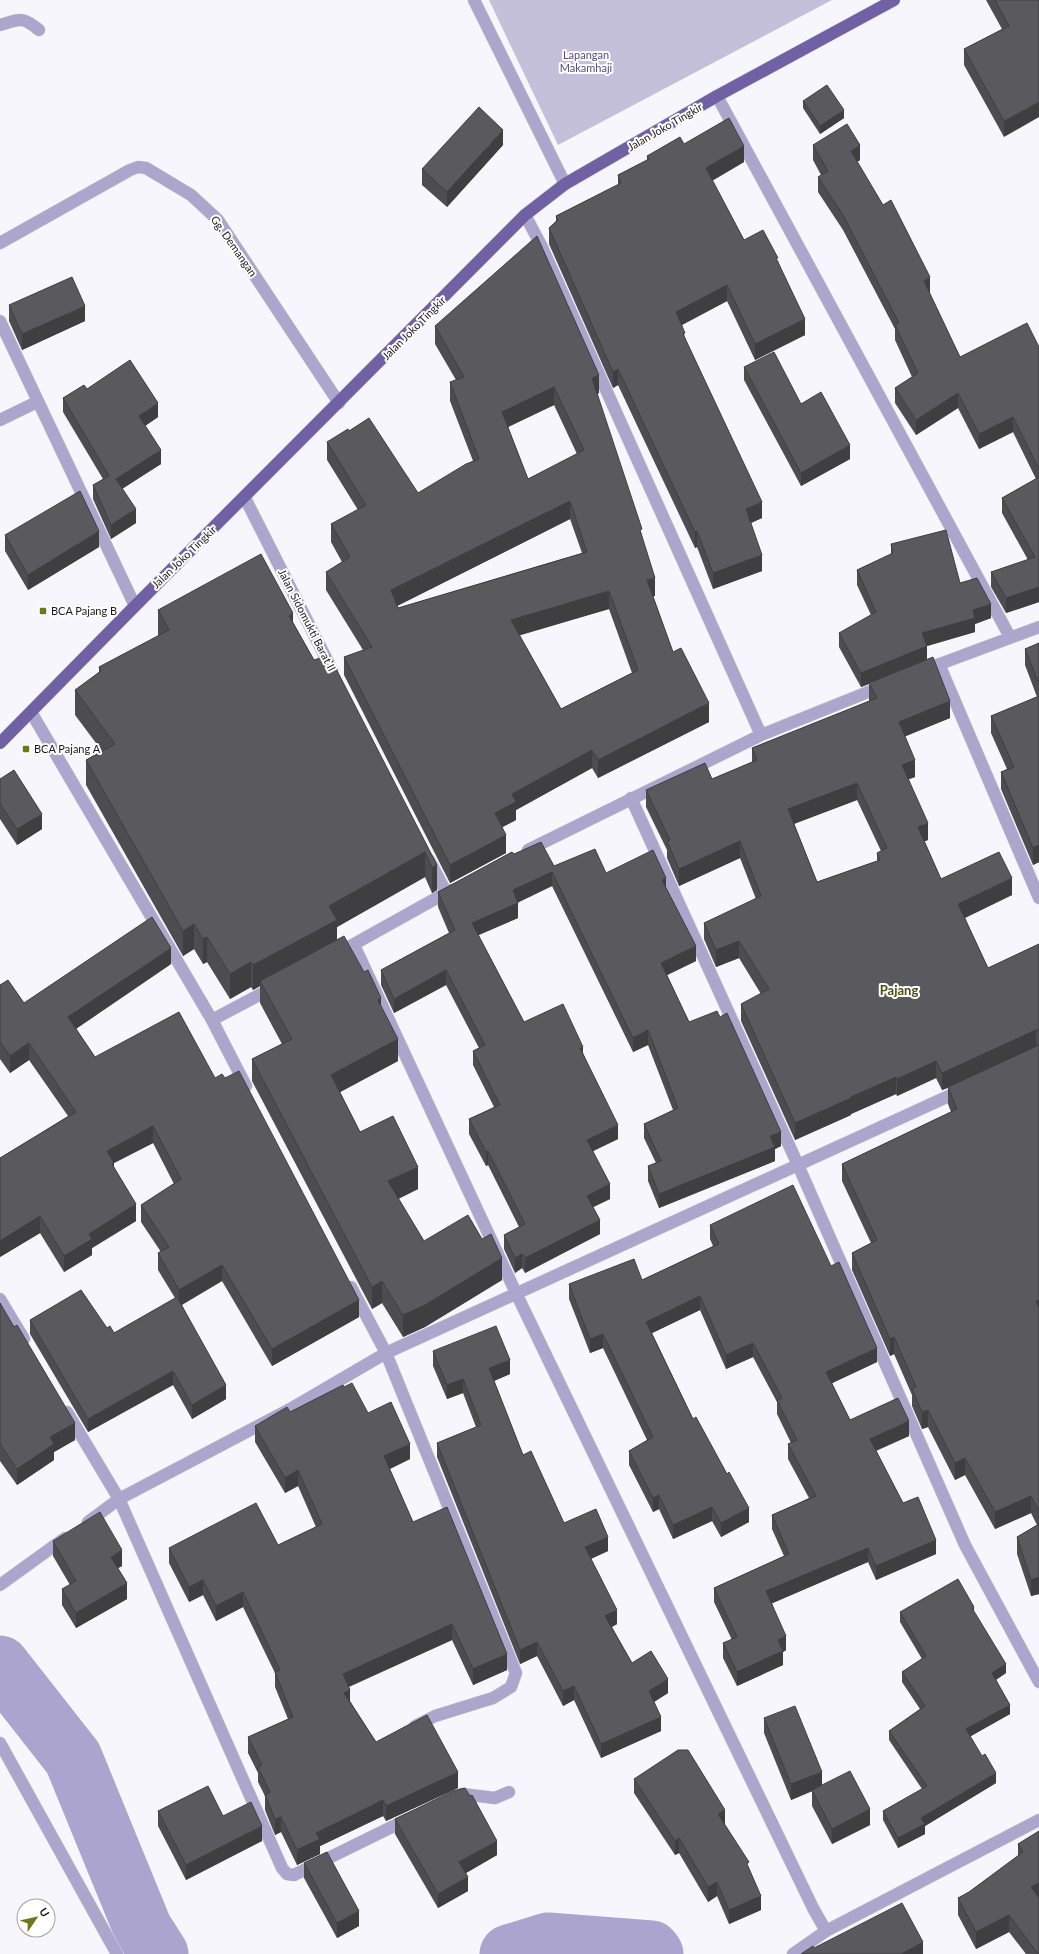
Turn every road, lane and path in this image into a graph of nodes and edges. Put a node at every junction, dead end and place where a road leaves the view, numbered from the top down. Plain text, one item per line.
1 (474, 0) edge
2 (894, 0) edge
3 (0, 25) edge
4 (38, 30) dead end
5 (717, 96) junction
6 (565, 184) junction
7 (526, 215) junction
8 (0, 243) edge
9 (0, 321) edge
10 (37, 402) junction
11 (339, 403) junction
12 (0, 420) edge
13 (245, 498) junction
14 (135, 606) junction
15 (1039, 627) edge
16 (1010, 637) junction
17 (939, 664) junction
18 (911, 675) edge
19 (337, 679) edge
20 (896, 681) edge
21 (31, 712) junction
22 (761, 735) junction
23 (0, 743) edge
24 (631, 798) junction
25 (424, 850) edge
26 (515, 857) edge
27 (460, 885) edge
28 (446, 892) junction
29 (1039, 898) edge
30 (354, 945) junction
31 (333, 956) edge
32 (286, 981) edge
33 (212, 1020) junction
34 (975, 1084) edge
35 (252, 1096) edge
36 (798, 1165) junction
37 (346, 1277) edge
38 (516, 1293) junction
39 (0, 1299) edge
40 (32, 1352) edge
41 (386, 1353) junction
42 (60, 1399) edge
43 (119, 1499) junction
44 (0, 1585) edge
45 (1039, 1682) edge
46 (406, 1730) edge
47 (0, 1743) edge
48 (508, 1792) dead end
49 (443, 1802) edge
50 (422, 1812) edge
51 (1039, 1820) edge
52 (826, 1931) junction
53 (117, 1954) edge
54 (793, 1954) edge

1 - 6 street
2 - 5 main road, Jalan Joko Tingkir
3 - 4 street
5 - 6 main road, Jalan Joko Tingkir
5 - 16 street
6 - 7 main road, Jalan Joko Tingkir
7 - 11 main road, Jalan Joko Tingkir
7 - 22 street
8 - 11 street, Gg. Demangan
9 - 10 street
10 - 12 street
10 - 14 street
11 - 13 main road, Jalan Joko Tingkir
13 - 14 main road, Jalan Joko Tingkir
13 - 19 street, Jalan Sidomukti Barat II
14 - 21 main road, Jalan Joko Tingkir
15 - 16 street
16 - 17 street
17 - 18 street
17 - 29 street
20 - 22 street
21 - 23 main road, Jalan Joko Tingkir
21 - 33 street
22 - 24 street
24 - 26 street
24 - 36 street
25 - 28 street
27 - 28 street
28 - 30 street
30 - 31 street
30 - 38 street
32 - 33 street
33 - 35 street
34 - 36 street
36 - 38 street
36 - 45 street
37 - 41 street
38 - 41 street
38 - 52 street
39 - 40 street
41 - 43 street
41 - 46 street
42 - 43 street
43 - 44 street
43 - 50 street
47 - 53 street
48 - 49 street
51 - 52 street
52 - 54 street

